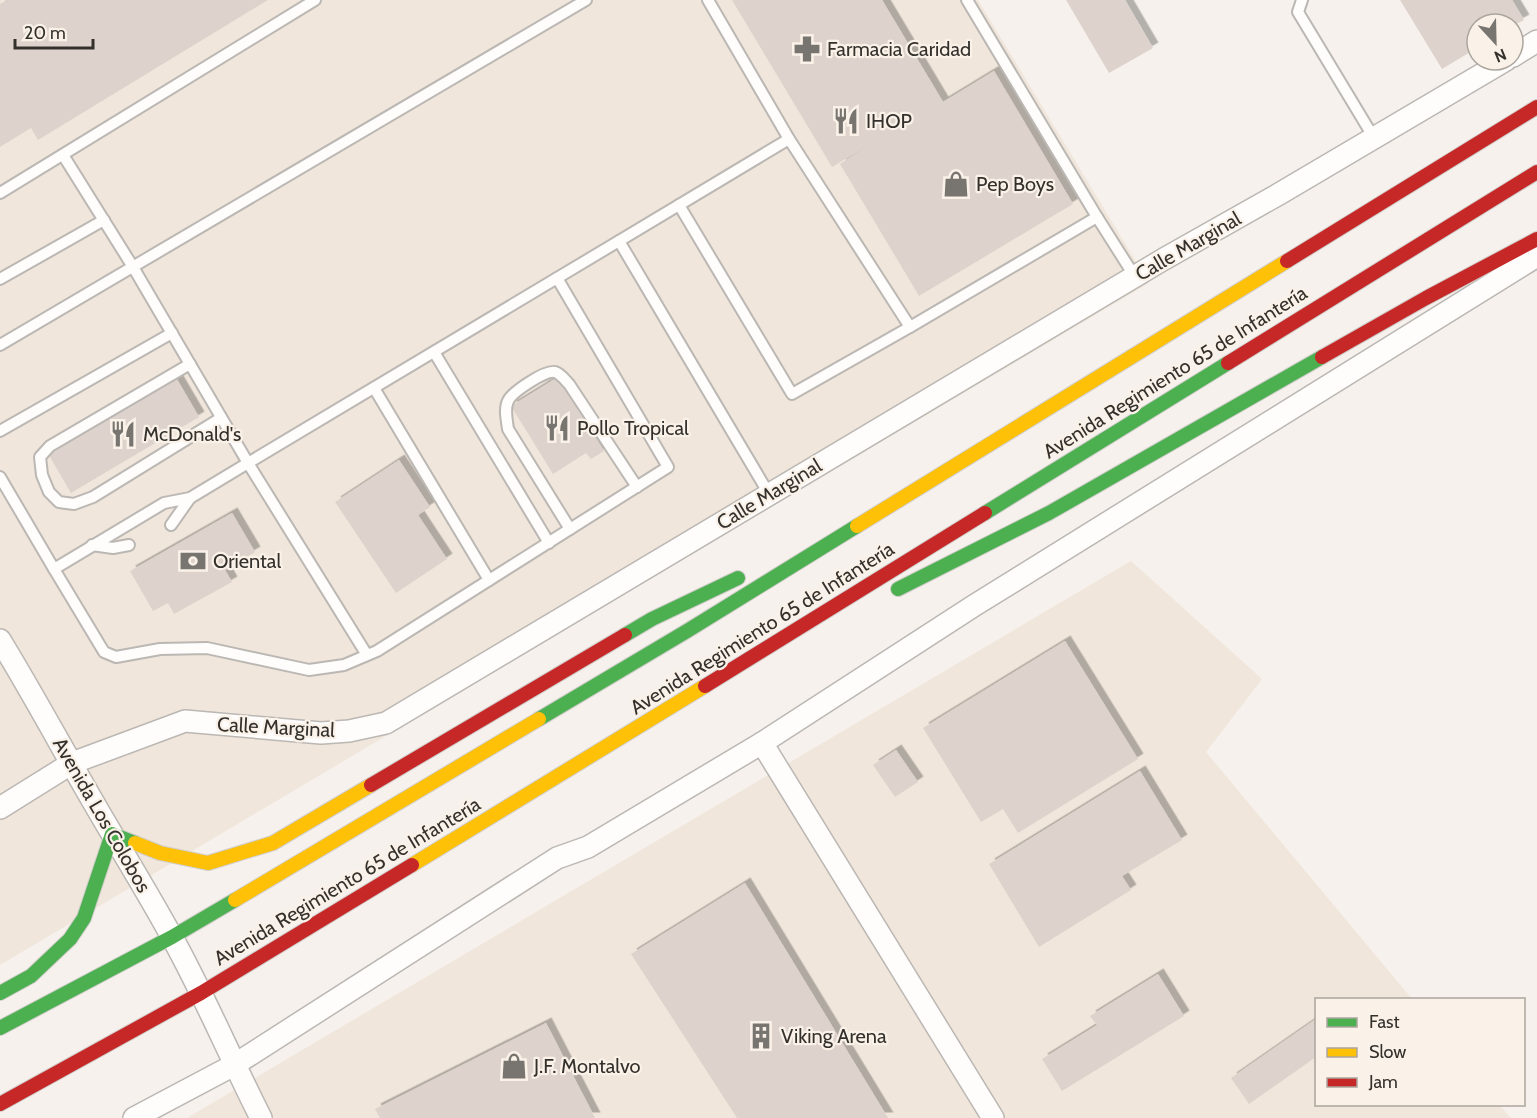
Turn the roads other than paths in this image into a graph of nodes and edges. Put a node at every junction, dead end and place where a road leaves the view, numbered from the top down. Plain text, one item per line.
1 (315, 0) edge
2 (586, 0) edge
3 (708, 0) edge
4 (967, 0) edge
5 (1302, 0) edge
6 (1486, 72) edge
7 (1537, 107) edge
8 (1374, 138) junction
9 (789, 139) junction
10 (63, 155) junction
11 (1537, 172) edge
12 (0, 193) edge
13 (679, 205) junction
14 (1097, 217) junction
15 (104, 220) junction
16 (1537, 239) edge
17 (619, 241) junction
18 (1537, 256) edge
19 (133, 267) junction
20 (1135, 277) junction
21 (557, 278) junction
22 (0, 279) edge
23 (910, 327) junction
24 (172, 333) junction
25 (0, 345) edge
26 (434, 352) junction
27 (190, 364) junction
28 (374, 388) junction
29 (221, 418) junction
30 (0, 432) edge
31 (248, 463) junction
32 (0, 477) edge
33 (637, 487) junction
34 (769, 494) junction
35 (190, 498) junction
36 (879, 513) junction
37 (171, 525) dead end
38 (570, 529) junction
39 (549, 543) junction
40 (92, 545) junction
41 (129, 545) dead end
42 (771, 563) dead end
43 (54, 569) junction
44 (749, 573) dead end
45 (489, 580) junction
46 (882, 598) dead end
47 (829, 624) dead end
48 (0, 640) edge
49 (367, 655) junction
50 (694, 693) junction
51 (762, 743) junction
52 (72, 763) junction
53 (0, 808) edge
54 (112, 834) junction
55 (172, 937) junction
56 (0, 993) edge
57 (201, 993) junction
58 (0, 1028) edge
59 (234, 1065) junction
60 (0, 1104) edge
61 (134, 1118) edge
62 (261, 1118) edge
63 (993, 1118) edge

1 - 10 lane
2 - 19 lane
3 - 9 lane
4 - 14 lane
5 - 8 lane
6 - 8 street, Calle Marginal
7 - 36 main road, Avenida Regimiento 65 de Infantería
8 - 20 street, Calle Marginal
9 - 13 lane
9 - 23 lane
10 - 12 lane
10 - 15 lane
11 - 50 main road, Avenida Regimiento 65 de Infantería
13 - 17 lane
13 - 23 lane
14 - 20 lane
14 - 23 lane
15 - 19 lane
15 - 22 lane
16 - 46 main road
17 - 21 lane
17 - 34 lane
18 - 51 street
19 - 24 lane
19 - 25 lane
20 - 34 street, Calle Marginal
21 - 26 lane
21 - 33 lane
24 - 27 lane
24 - 30 lane
26 - 28 lane
26 - 39 lane
27 - 29 lane
27 - 29 lane
28 - 31 lane
28 - 45 lane
29 - 31 lane
31 - 35 lane
31 - 49 lane
32 - 43 lane
33 - 38 lane
33 - 38 lane
34 - 52 street, Calle Marginal
35 - 37 lane
35 - 40 lane
36 - 42 main road
36 - 55 main road, Avenida Regimiento 65 de Infantería
38 - 39 lane
39 - 45 lane
40 - 41 lane
40 - 43 lane
43 - 49 lane
44 - 54 main road
45 - 49 lane
47 - 50 main road
48 - 52 street, Avenida Los Colobos
50 - 57 main road, Avenida Regimiento 65 de Infantería
51 - 59 street
51 - 63 street
52 - 53 street, Calle Marginal
52 - 54 street, Avenida Los Colobos
54 - 55 street, Avenida Los Colobos
54 - 56 main road
55 - 57 street, Avenida Los Colobos
55 - 58 main road, Avenida Regimiento 65 de Infantería
57 - 59 street, Avenida Los Colobos
57 - 60 main road, Avenida Regimiento 65 de Infantería
59 - 61 street
59 - 62 street, Avenida Los Colobos

